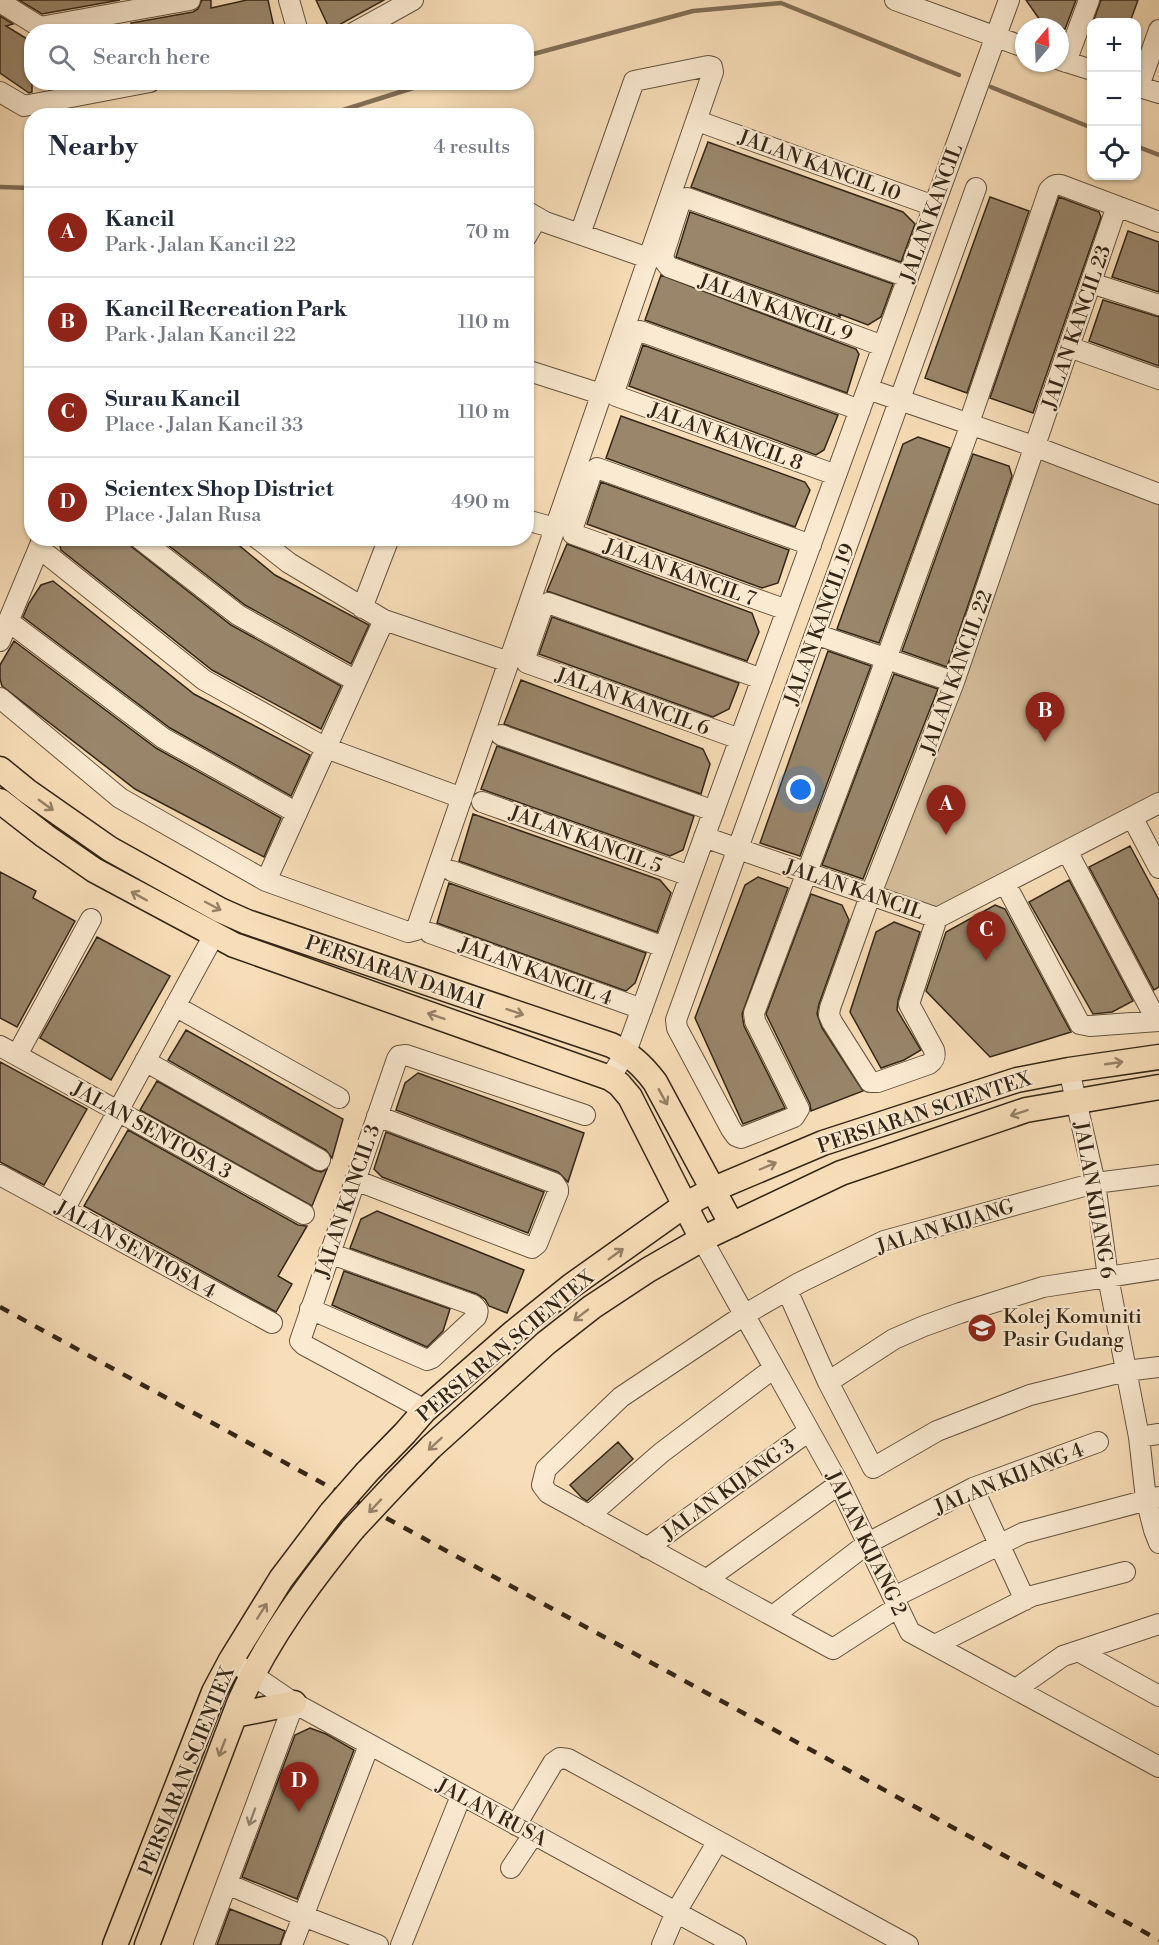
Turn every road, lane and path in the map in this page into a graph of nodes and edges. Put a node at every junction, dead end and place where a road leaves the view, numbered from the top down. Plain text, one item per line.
1 (190, 0) edge
2 (289, 0) edge
3 (413, 0) edge
4 (895, 0) edge
5 (1009, 0) edge
6 (1089, 0) edge
7 (0, 2) edge
8 (35, 24) edge
9 (57, 24) edge
10 (296, 24) edge
11 (370, 24) edge
12 (1159, 30) edge
13 (995, 38) junction
14 (1015, 45) edge
15 (1069, 47) edge
16 (1069, 63) edge
17 (1087, 68) edge
18 (1141, 78) edge
19 (1141, 87) edge
20 (106, 90) edge
21 (0, 92) edge
22 (1159, 93) edge
23 (706, 124) dead end
24 (976, 188) dead end
25 (934, 206) junction
26 (1117, 206) junction
27 (534, 216) edge
28 (1159, 222) edge
29 (580, 234) junction
30 (648, 258) junction
31 (908, 277) junction
32 (1091, 283) junction
33 (1159, 305) edge
34 (883, 346) junction
35 (1069, 347) junction
36 (534, 372) edge
37 (1159, 379) edge
38 (868, 389) junction
39 (608, 395) junction
40 (900, 399) junction
41 (860, 410) junction
42 (970, 424) junction
43 (1036, 447) junction
44 (836, 475) junction
45 (1159, 494) edge
46 (534, 522) edge
47 (564, 531) junction
48 (811, 544) junction
49 (40, 546) edge
50 (45, 546) edge
51 (149, 546) edge
52 (267, 546) edge
53 (386, 546) edge
54 (362, 608) junction
55 (787, 610) junction
56 (384, 620) junction
57 (8, 621) junction
58 (815, 634) junction
59 (0, 641) edge
60 (886, 658) junction
61 (518, 662) junction
62 (762, 679) junction
63 (356, 681) junction
64 (954, 682) junction
65 (0, 698) edge
66 (501, 735) dead end
67 (740, 740) junction
68 (326, 748) junction
69 (0, 769) edge
70 (462, 798) junction
71 (0, 801) edge
72 (482, 802) dead end
73 (1159, 803) edge
74 (714, 811) junction
75 (297, 813) junction
76 (1132, 817) junction
77 (704, 837) junction
78 (738, 848) junction
79 (1067, 851) junction
80 (1159, 868) edge
81 (452, 870) dead end
82 (806, 873) junction
83 (690, 876) junction
84 (266, 881) junction
85 (1005, 883) junction
86 (870, 896) junction
87 (937, 918) junction
88 (91, 919) dead end
89 (429, 933) dead end
90 (213, 935) junction
91 (664, 947) junction
92 (174, 1006) junction
93 (642, 1009) junction
94 (1158, 1021) edge
95 (9, 1050) edge
96 (626, 1052) junction
97 (1159, 1057) edge
98 (145, 1061) junction
99 (1069, 1070) junction
100 (610, 1078) junction
101 (1159, 1087) edge
102 (339, 1098) dead end
103 (1076, 1101) junction
104 (118, 1111) junction
105 (585, 1115) dead end
106 (377, 1116) junction
107 (320, 1160) dead end
108 (0, 1175) edge
109 (1159, 1175) edge
110 (355, 1180) junction
111 (1095, 1183) junction
112 (714, 1189) junction
113 (685, 1205) junction
114 (63, 1210) junction
115 (304, 1214) dead end
116 (732, 1225) junction
117 (702, 1239) junction
118 (329, 1253) junction
119 (1159, 1269) edge
120 (1108, 1277) junction
121 (787, 1290) junction
122 (310, 1309) junction
123 (744, 1315) junction
124 (272, 1323) dead end
125 (1159, 1367) edge
126 (774, 1368) junction
127 (1126, 1371) junction
128 (828, 1382) junction
129 (425, 1410) junction
130 (809, 1431) junction
131 (1159, 1434) edge
132 (1138, 1437) junction
133 (1098, 1442) dead end
134 (839, 1484) junction
135 (973, 1488) junction
136 (1153, 1498) edge
137 (589, 1516) junction
138 (868, 1542) junction
139 (1159, 1543) edge
140 (1000, 1545) junction
141 (648, 1548) junction
142 (1125, 1572) dead end
143 (706, 1580) junction
144 (1025, 1600) junction
145 (896, 1602) junction
146 (772, 1616) junction
147 (1159, 1624) edge
148 (935, 1645) junction
149 (1078, 1652) junction
150 (231, 1660) junction
151 (252, 1674) junction
152 (1016, 1689) junction
153 (1159, 1696) edge
154 (294, 1703) junction
155 (235, 1715) junction
156 (369, 1745) junction
157 (1159, 1767) edge
158 (462, 1796) junction
159 (525, 1830) junction
160 (718, 1841) junction
161 (511, 1868) dead end
162 (227, 1884) junction
163 (676, 1912) junction
164 (303, 1916) junction
165 (883, 1939) edge
166 (115, 1945) edge
167 (147, 1945) edge
168 (204, 1945) edge
169 (292, 1945) edge
170 (378, 1945) edge
171 (401, 1945) edge
172 (662, 1945) edge
173 (736, 1945) edge
174 (908, 1945) edge

1 - 9 street
2 - 10 street
3 - 11 street
4 - 13 street
5 - 13 street, JALAN KANCIL
6 - 15 street
7 - 8 street
12 - 18 street
13 - 14 street
13 - 25 street, JALAN KANCIL
16 - 17 street
19 - 22 street
20 - 21 street
23 - 25 street, JALAN KANCIL 10
24 - 40 street, JALAN KANCIL 19
25 - 31 street, JALAN KANCIL
26 - 28 street
26 - 32 street, JALAN KANCIL 23
26 - 42 street
27 - 29 street
29 - 30 street
29 - 30 street
30 - 39 street
31 - 34 street, JALAN KANCIL
31 - 34 street, JALAN KANCIL 9
32 - 33 street
32 - 35 street, JALAN KANCIL 23
34 - 38 street, JALAN KANCIL
35 - 37 street
35 - 43 street, JALAN KANCIL 23
36 - 39 street, JALAN KANCIL 8
38 - 40 street
38 - 41 street, JALAN KANCIL
39 - 41 street
39 - 44 street, JALAN KANCIL 8
39 - 47 street
40 - 42 street
40 - 58 street, JALAN KANCIL 19
41 - 44 street, JALAN KANCIL
42 - 43 street
42 - 60 street
43 - 45 street
43 - 64 street, JALAN KANCIL 22
44 - 48 street, JALAN KANCIL
46 - 47 street, JALAN KANCIL 7
47 - 48 street
47 - 55 street, JALAN KANCIL 7
47 - 61 street
48 - 55 street, JALAN KANCIL
49 - 57 street
50 - 68 street
51 - 63 street
52 - 54 street, JALAN KANCIL 6
53 - 54 street
54 - 56 street, JALAN KANCIL 6
55 - 62 street, JALAN KANCIL
56 - 61 street, JALAN KANCIL 6
56 - 63 street
57 - 59 street
57 - 75 street
58 - 60 street
58 - 78 street, JALAN KANCIL 19
60 - 64 street
60 - 82 street
61 - 62 street
61 - 67 street, JALAN KANCIL 6
61 - 70 street
62 - 67 street, JALAN KANCIL
63 - 68 street
64 - 86 street, JALAN KANCIL 22
65 - 84 street
66 - 74 street
67 - 74 street, JALAN KANCIL
68 - 70 street
68 - 75 street
69 -> 96 main road, PERSIARAN DAMAI
70 - 84 street
90 -> 71 main road, PERSIARAN DAMAI
72 - 83 street, JALAN KANCIL 5
73 - 76 street, JALAN KANCIL
74 - 77 street, JALAN KANCIL
75 - 84 street
76 - 79 street, JALAN KANCIL
76 - 80 street
77 - 78 street, JALAN KANCIL
77 - 83 street, JALAN KANCIL
78 - 82 street, JALAN KANCIL
78 - 82 street, JALAN KANCIL 19
79 - 85 street, JALAN KANCIL
79 - 94 street
81 - 91 street
82 - 86 street, JALAN KANCIL
83 - 91 street, JALAN KANCIL
85 - 87 street, JALAN KANCIL
85 - 94 street
86 - 87 street, JALAN KANCIL
86 - 87 street, JALAN KANCIL 22
88 - 95 street
89 - 93 street, JALAN KANCIL 4
90 - 92 street
100 -> 90 main road, PERSIARAN DAMAI
91 - 93 street, JALAN KANCIL
92 - 98 street
92 - 102 street
93 - 96 street, JALAN KANCIL
95 - 104 street, JALAN SENTOSA 3
96 - 100 street, JALAN KANCIL
96 -> 112 main road, PERSIARAN DAMAI
99 -> 97 main road, PERSIARAN SCIENTEX
98 - 104 street
98 - 107 street
99 - 103 street, JALAN KIJANG 6
112 -> 99 main road, PERSIARAN SCIENTEX
100 - 113 main road, PERSIARAN DAMAI
101 - 103 main road, PERSIARAN SCIENTEX
103 - 111 street, JALAN KIJANG 6
103 -> 116 main road, PERSIARAN SCIENTEX
104 - 114 street
104 - 115 street, JALAN SENTOSA 3
105 - 106 street, JALAN KANCIL 3
106 - 110 street, JALAN KANCIL 3
106 - 110 street
108 - 114 street, JALAN SENTOSA 4
109 - 111 street, JALAN KIJANG
110 - 118 street, JALAN KANCIL 3
111 - 120 street, JALAN KIJANG 6
111 - 121 street, JALAN KIJANG
112 - 113 main road, PERSIARAN SCIENTEX
112 - 116 main road, PERSIARAN DAMAI
113 - 117 main road, PERSIARAN DAMAI
129 -> 113 main road, PERSIARAN SCIENTEX
114 - 124 street, JALAN SENTOSA 4
116 - 117 main road, PERSIARAN SCIENTEX
117 - 123 street, JALAN KIJANG 2
117 -> 151 main road, PERSIARAN SCIENTEX, bridge
118 - 122 street, JALAN KANCIL 3
118 - 122 street
119 - 120 street
120 - 127 street, JALAN KIJANG 6
120 - 128 street
121 - 123 street, JALAN KIJANG
121 - 128 street
122 - 129 street, JALAN KANCIL 3
123 - 126 street, JALAN KIJANG 2
123 - 137 street, JALAN KIJANG
125 - 127 street
126 - 130 street, JALAN KIJANG 2
126 - 137 street
127 - 128 street
127 - 132 street, JALAN KIJANG 6
150 -> 129 main road, PERSIARAN SCIENTEX, bridge
130 - 134 street, JALAN KIJANG 2
130 - 141 street, JALAN KIJANG 3
131 - 132 street
132 - 136 street, JALAN KIJANG 6
133 - 135 street, JALAN KIJANG 4
134 - 138 street, JALAN KIJANG 2
134 - 143 street
135 - 138 street, JALAN KIJANG 4
135 - 140 street
136 - 139 street, JALAN KIJANG 6
136 - 140 street
137 - 141 street
138 - 145 street, JALAN KIJANG 2
138 - 146 street, JALAN KIJANG 4
140 - 144 street
140 - 145 street
141 - 143 street
142 - 144 street
143 - 146 street
144 - 148 street
145 - 146 street
145 - 148 street, JALAN KIJANG 2
147 - 149 street
148 - 152 street, JALAN KIJANG 2
149 - 152 street
149 - 153 street
150 - 151 street, JALAN RUSA
150 - 166 main road, PERSIARAN SCIENTEX
151 - 154 street, JALAN RUSA
151 - 155 main road, PERSIARAN SCIENTEX
152 - 157 street, JALAN KIJANG 2
154 - 155 main road
154 - 156 street, JALAN RUSA
154 -> 162 street
155 -> 167 main road, PERSIARAN SCIENTEX
156 - 158 street, JALAN RUSA
156 - 164 street
158 - 159 street, JALAN RUSA
158 - 171 street
159 - 160 street
159 - 161 street
159 - 163 street, JALAN RUSA
160 - 163 street
160 - 165 street
162 - 164 street
162 - 168 street
163 - 172 street
163 - 173 street, JALAN RUSA
164 - 169 street
164 - 170 street
165 - 174 street

